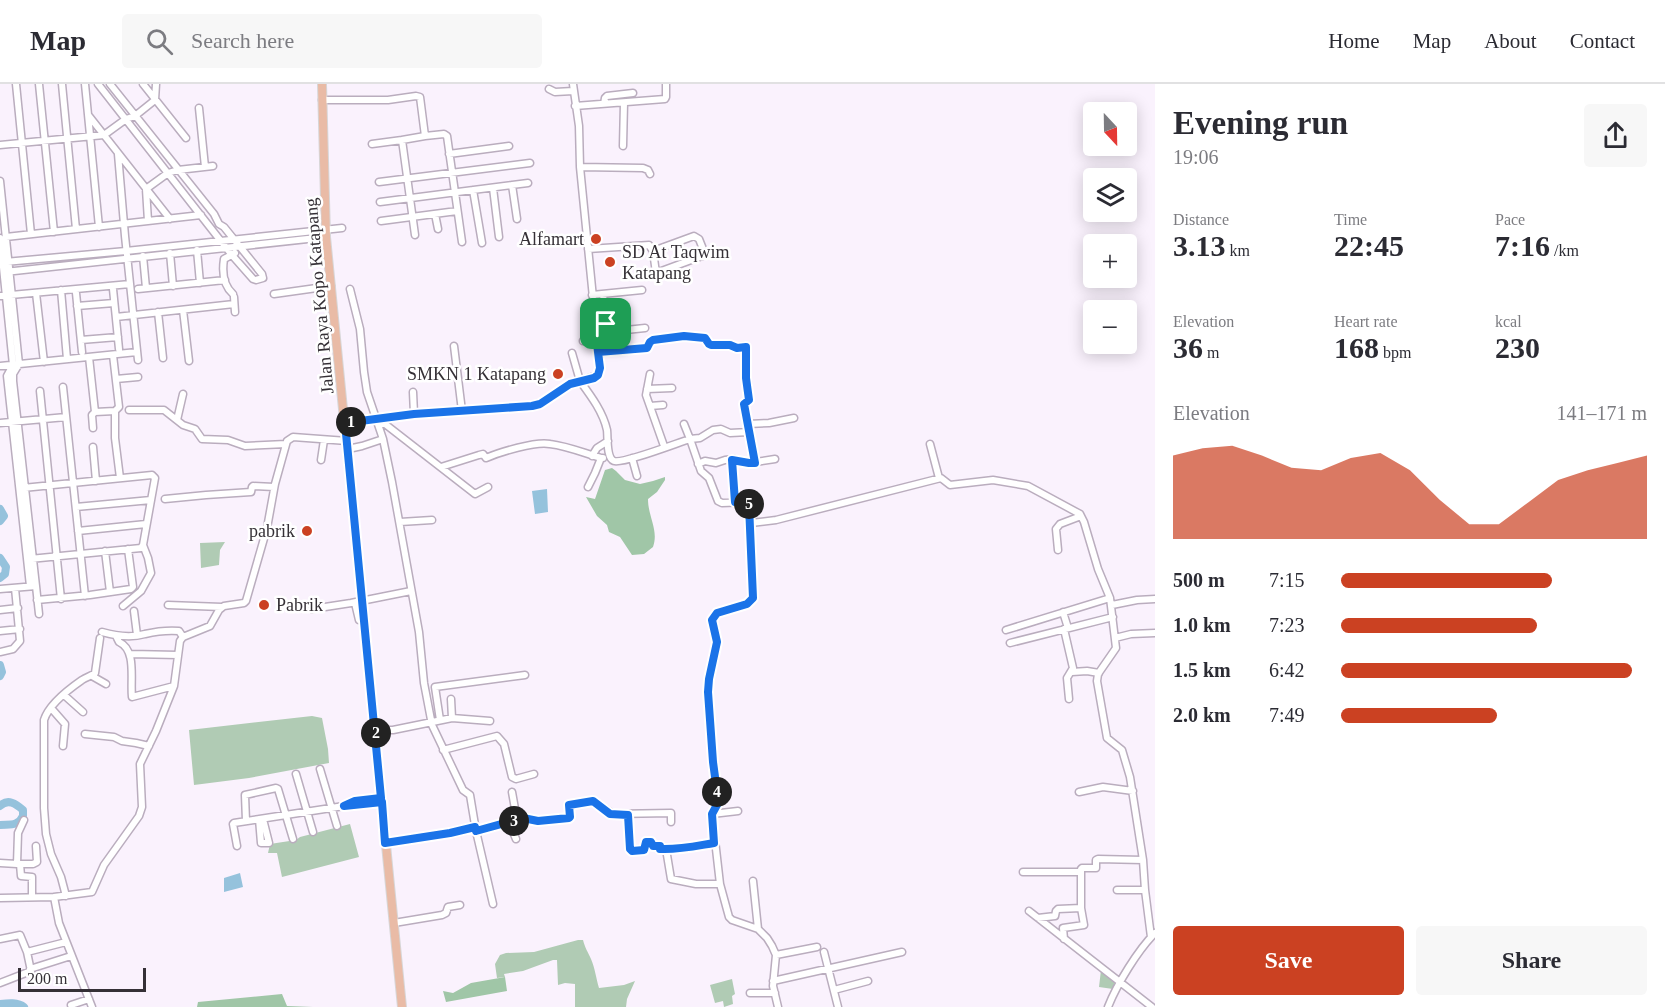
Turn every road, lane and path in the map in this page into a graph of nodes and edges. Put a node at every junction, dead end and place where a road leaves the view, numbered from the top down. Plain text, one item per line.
1 (16, 84) edge
2 (39, 84) edge
3 (62, 84) edge
4 (85, 84) edge
5 (98, 84) edge
6 (110, 84) edge
7 (143, 84) edge
8 (156, 84) edge
9 (321, 84) edge
10 (666, 84) edge
11 (573, 87) edge
12 (549, 88) dead end
13 (633, 93) dead end
14 (155, 100) junction
15 (322, 100) junction
16 (624, 103) junction
17 (604, 104) junction
18 (575, 106) junction
19 (199, 108) dead end
20 (88, 115) junction
21 (135, 116) junction
22 (126, 119) junction
23 (104, 135) junction
24 (425, 136) junction
25 (90, 137) junction
26 (186, 138) dead end
27 (67, 139) junction
28 (402, 140) junction
29 (45, 141) junction
30 (22, 143) junction
31 (372, 144) dead end
32 (0, 145) edge
33 (509, 146) dead end
34 (623, 146) dead end
35 (118, 154) junction
36 (449, 154) junction
37 (530, 163) dead end
38 (213, 166) dead end
39 (205, 167) junction
40 (580, 167) junction
41 (178, 170) junction
42 (168, 173) junction
43 (452, 173) junction
44 (650, 174) dead end
45 (407, 179) junction
46 (0, 181) edge
47 (379, 182) dead end
48 (528, 183) dead end
49 (512, 185) junction
50 (493, 188) junction
51 (146, 189) junction
52 (474, 190) junction
53 (455, 193) junction
54 (410, 199) junction
55 (380, 202) dead end
56 (458, 211) junction
57 (435, 214) junction
58 (201, 215) junction
59 (412, 218) junction
60 (170, 219) junction
61 (517, 219) dead end
62 (148, 221) junction
63 (381, 221) dead end
64 (124, 224) junction
65 (99, 227) junction
66 (342, 228) dead end
67 (76, 229) junction
68 (438, 229) dead end
69 (54, 232) junction
70 (31, 234) junction
71 (326, 234) junction
72 (415, 235) dead end
73 (499, 237) dead end
74 (1, 239) edge
75 (234, 240) junction
76 (221, 242) junction
77 (462, 242) dead end
78 (482, 243) dead end
79 (226, 248) junction
80 (240, 248) junction
81 (588, 249) junction
82 (197, 250) junction
83 (653, 251) junction
84 (170, 253) junction
85 (127, 254) junction
86 (231, 254) junction
87 (143, 256) junction
88 (16, 261) junction
89 (3, 263) edge
90 (17, 270) junction
91 (4, 271) edge
92 (225, 280) junction
93 (200, 283) junction
94 (130, 284) junction
95 (173, 286) junction
96 (331, 286) junction
97 (113, 288) dead end
98 (146, 288) junction
99 (138, 289) dead end
100 (350, 289) dead end
101 (642, 290) dead end
102 (61, 291) junction
103 (36, 293) junction
104 (76, 293) dead end
105 (274, 294) dead end
106 (603, 294) junction
107 (592, 295) junction
108 (6, 296) edge
109 (114, 303) junction
110 (77, 306) junction
111 (183, 309) junction
112 (158, 312) junction
113 (132, 315) junction
114 (116, 317) junction
115 (606, 324) junction
116 (595, 326) junction
117 (645, 328) dead end
118 (607, 332) junction
119 (118, 337) junction
120 (81, 340) junction
121 (596, 341) junction
122 (583, 342) dead end
123 (454, 346) dead end
124 (119, 349) dead end
125 (609, 351) junction
126 (82, 352) dead end
127 (137, 352) junction
128 (598, 352) junction
129 (572, 353) dead end
130 (113, 355) junction
131 (89, 357) junction
132 (163, 358) dead end
133 (67, 359) junction
134 (138, 360) dead end
135 (189, 361) dead end
136 (44, 362) junction
137 (16, 364) junction
138 (0, 366) edge
139 (650, 374) dead end
140 (138, 377) dead end
141 (116, 379) junction
142 (580, 381) junction
143 (63, 387) dead end
144 (672, 388) dead end
145 (647, 389) junction
146 (40, 391) dead end
147 (413, 392) dead end
148 (183, 394) dead end
149 (663, 405) dead end
150 (650, 406) junction
151 (129, 410) dead end
152 (115, 411) junction
153 (462, 411) junction
154 (95, 412) junction
155 (414, 414) junction
156 (66, 417) junction
157 (794, 418) dead end
158 (43, 419) junction
159 (177, 420) junction
160 (377, 421) junction
161 (15, 422) junction
162 (0, 423) edge
163 (345, 423) junction
164 (684, 424) dead end
165 (93, 428) dead end
166 (748, 428) junction
167 (382, 439) junction
168 (690, 439) junction
169 (324, 440) junction
170 (608, 441) junction
171 (286, 444) junction
172 (930, 444) dead end
173 (347, 445) junction
174 (664, 446) junction
175 (93, 447) dead end
176 (592, 456) junction
177 (609, 456) junction
178 (601, 458) junction
179 (632, 458) junction
180 (775, 459) dead end
181 (321, 460) dead end
182 (732, 460) junction
183 (755, 463) junction
184 (698, 464) junction
185 (441, 467) junction
186 (638, 476) dead end
187 (120, 478) junction
188 (939, 478) junction
189 (96, 481) junction
190 (73, 483) junction
191 (50, 486) junction
192 (274, 487) junction
193 (488, 487) dead end
194 (588, 487) dead end
195 (22, 488) junction
196 (165, 499) dead end
197 (151, 500) junction
198 (735, 502) junction
199 (76, 507) junction
200 (1081, 516) junction
201 (432, 520) dead end
202 (400, 522) junction
203 (751, 523) junction
204 (146, 524) junction
205 (78, 531) junction
206 (143, 545) junction
207 (128, 549) junction
208 (1058, 550) dead end
209 (105, 551) junction
210 (81, 554) junction
211 (56, 556) junction
212 (30, 559) junction
213 (33, 586) junction
214 (15, 588) junction
215 (0, 589) edge
216 (411, 591) junction
217 (113, 592) junction
218 (85, 596) junction
219 (125, 596) dead end
220 (61, 598) junction
221 (1110, 598) junction
222 (1155, 599) edge
223 (37, 600) junction
224 (359, 602) junction
225 (168, 605) dead end
226 (123, 606) dead end
227 (1112, 606) junction
228 (222, 607) junction
229 (18, 608) junction
230 (312, 609) dead end
231 (0, 610) edge
232 (134, 611) dead end
233 (1063, 612) junction
234 (39, 614) dead end
235 (1113, 617) junction
236 (20, 629) junction
237 (1066, 629) junction
238 (1006, 630) dead end
239 (0, 631) edge
240 (1155, 633) edge
241 (137, 635) junction
242 (116, 636) junction
243 (183, 637) junction
244 (1115, 638) junction
245 (1010, 643) dead end
246 (0, 652) edge
247 (131, 654) junction
248 (178, 655) junction
249 (1072, 672) junction
250 (1099, 673) junction
251 (525, 675) dead end
252 (92, 676) junction
253 (106, 684) dead end
254 (174, 686) junction
255 (64, 695) junction
256 (451, 699) dead end
257 (1069, 699) dead end
258 (51, 708) junction
259 (83, 712) dead end
260 (452, 718) junction
261 (440, 720) junction
262 (490, 721) dead end
263 (431, 722) junction
264 (375, 730) junction
265 (85, 734) dead end
266 (63, 746) dead end
267 (149, 746) junction
268 (443, 750) junction
269 (320, 769) dead end
270 (296, 774) dead end
271 (534, 774) dead end
272 (1133, 791) junction
273 (513, 792) dead end
274 (1079, 792) dead end
275 (381, 800) junction
276 (332, 809) junction
277 (738, 811) dead end
278 (307, 812) junction
279 (712, 814) junction
280 (285, 815) junction
281 (628, 815) junction
282 (24, 820) dead end
283 (517, 820) junction
284 (246, 821) junction
285 (509, 822) junction
286 (671, 822) dead end
287 (337, 826) dead end
288 (475, 829) junction
289 (313, 832) dead end
290 (292, 839) dead end
291 (516, 839) dead end
292 (385, 843) junction
293 (714, 843) junction
294 (36, 846) dead end
295 (237, 846) dead end
296 (666, 849) junction
297 (1143, 860) junction
298 (0, 863) edge
299 (19, 864) junction
300 (1023, 872) dead end
301 (1081, 872) junction
302 (753, 880) dead end
303 (720, 884) junction
304 (1117, 890) dead end
305 (1145, 890) junction
306 (66, 896) junction
307 (32, 897) junction
308 (54, 897) junction
309 (0, 898) edge
310 (493, 904) dead end
311 (460, 905) dead end
312 (1082, 908) junction
313 (1029, 911) dead end
314 (1038, 918) junction
315 (394, 923) junction
316 (758, 929) junction
317 (3, 930) dead end
318 (1153, 935) edge
319 (2, 938) edge
320 (1064, 939) junction
321 (66, 942) junction
322 (816, 947) dead end
323 (27, 952) junction
324 (824, 952) dead end
325 (902, 952) dead end
326 (776, 955) junction
327 (71, 956) junction
328 (828, 968) junction
329 (30, 969) junction
330 (773, 981) junction
331 (868, 981) dead end
332 (0, 983) edge
333 (1120, 983) junction
334 (834, 990) junction
335 (750, 993) dead end
336 (775, 993) junction
337 (89, 999) junction
338 (71, 1005) dead end
339 (92, 1007) edge
340 (402, 1007) edge
341 (778, 1007) edge
342 (838, 1007) edge
343 (1108, 1007) edge
344 (1152, 1007) edge

1 - 30 street
2 - 29 street
3 - 27 street
4 - 20 street
5 - 22 street
6 - 21 street
7 - 14 street
8 - 14 street
9 - 15 main road, Jalan Raya Kopo Katapang
10 - 16 street
11 - 12 street
11 - 18 street
13 - 17 street
14 - 21 street
14 - 26 street
15 - 24 street
15 - 71 main road, Jalan Raya Kopo Katapang
16 - 17 street
16 - 34 street
17 - 18 street
18 - 40 street
19 - 39 street
20 - 23 street
20 - 25 street
21 - 22 street
21 - 41 street
22 - 23 street
22 - 42 street
23 - 25 street
23 - 35 street
24 - 28 street
24 - 36 street
25 - 27 street
25 - 65 street
27 - 29 street
27 - 67 street
28 - 31 street
28 - 45 street
29 - 30 street
29 - 69 street
30 - 32 street
30 - 70 street
33 - 36 street
35 - 51 street
35 - 64 street
36 - 43 street
37 - 43 street
38 - 39 street
39 - 41 street
40 - 44 street
40 - 81 street
41 - 42 street
41 - 75 street
42 - 51 street
42 - 58 street
43 - 45 street
43 - 53 street
45 - 47 street
45 - 54 street
46 - 74 street
48 - 49 street
49 - 50 street
49 - 61 street
50 - 52 street
50 - 73 street
51 - 60 street
51 - 62 street
52 - 53 street
52 - 78 street
53 - 54 street
53 - 56 street
54 - 55 street
54 - 59 street
56 - 57 street
56 - 77 street
57 - 59 street
57 - 68 street
58 - 60 street
58 - 76 street
59 - 63 street
59 - 72 street
60 - 62 street
62 - 64 street
64 - 65 street
64 - 85 street
65 - 67 street
66 - 71 street
67 - 69 street
69 - 70 street
70 - 74 street
71 - 75 street
71 - 80 street
71 - 96 main road, Jalan Raya Kopo Katapang
74 - 89 street
75 - 76 street
75 - 80 street
76 - 79 street
76 - 85 street
79 - 80 street
79 - 82 street
79 - 86 street
80 - 86 street
80 - 86 street
81 - 83 street
81 - 107 street
82 - 84 street
82 - 93 street
83 - 83 street
84 - 87 street
84 - 95 street
85 - 87 street
85 - 88 street
85 - 90 street
85 - 94 street
86 - 92 street
87 - 98 street
88 - 89 street
88 - 90 street
89 - 91 street
90 - 91 street
91 - 108 street
92 - 93 street
92 - 111 street
93 - 95 street
94 - 102 street
94 - 113 street
95 - 98 street
96 - 105 street
96 - 163 main road, Jalan Raya Kopo Katapang
97 - 109 street
98 - 99 street
100 - 160 street
101 - 106 street
102 - 103 street
102 - 133 street
103 - 108 street
103 - 136 street
104 - 110 street
106 - 107 street
106 - 115 street
107 - 116 street
108 - 137 street
109 - 110 street
109 - 114 street
110 - 120 street
111 - 112 street
111 - 135 street
112 - 113 street
112 - 132 street
113 - 114 street
113 - 127 street
114 - 119 street
115 - 116 street
115 - 118 street
116 - 121 street
117 - 118 street
118 - 125 street
119 - 120 street
119 - 124 street
120 - 126 street
121 - 122 street
121 - 128 street
123 - 153 street
125 - 128 street
125 - 166 street
127 - 130 street
127 - 134 street
128 - 142 street
129 - 142 street
130 - 131 street
130 - 141 street
131 - 133 street
131 - 154 street
133 - 136 street
136 - 137 street
137 - 138 street
137 - 161 street
139 - 145 street
140 - 141 street
141 - 152 street
142 - 153 street
142 - 170 street
143 - 156 street
144 - 145 street
145 - 150 street
146 - 158 street
147 - 155 street
148 - 159 street
149 - 150 street
150 - 174 street
151 - 159 street
152 - 154 street
152 - 187 street
153 - 155 street
154 - 165 street
155 - 160 street
156 - 158 street
156 - 190 street
157 - 166 street
158 - 161 street
158 - 191 street
159 - 171 street
160 - 163 street
160 - 167 street
160 - 185 street
161 - 162 street
161 - 195 street
163 - 173 main road, Jalan Raya Kopo Katapang
164 - 168 street
166 - 168 street
166 - 183 street
167 - 173 street
167 - 202 street
168 - 174 street
168 - 184 street
169 - 171 street
169 - 173 street
169 - 181 street
170 - 176 street
170 - 177 street
171 - 192 street
172 - 188 street
173 - 224 main road, Jalan Raya Kopo Katapang
174 - 179 street
175 - 189 street
176 - 178 street
176 - 185 street
177 - 178 street
177 - 179 street
178 - 194 street
179 - 186 street
180 - 183 street
182 - 183 street
182 - 184 street
182 - 198 street
184 - 198 street
185 - 193 street
187 - 189 street
187 - 197 street
188 - 200 street
188 - 203 street
189 - 190 street
190 - 191 street
190 - 199 street
191 - 195 street
191 - 211 street
192 - 196 street
192 - 228 street
195 - 212 street
197 - 199 street
197 - 204 street
198 - 203 street
199 - 205 street
200 - 208 street
200 - 221 street
201 - 202 street
202 - 216 street
203 - 279 street
204 - 205 street
204 - 206 street
205 - 210 street
206 - 207 street
206 - 226 street
207 - 209 street
207 - 217 street
209 - 210 street
209 - 217 street
210 - 211 street
210 - 218 street
211 - 212 street
211 - 220 street
212 - 213 street
213 - 214 street
213 - 223 street
214 - 215 street
214 - 229 street
216 - 224 street
216 - 263 street
217 - 218 street
217 - 219 street
218 - 220 street
220 - 223 street
221 - 227 street
221 - 233 street
222 - 227 street
223 - 234 street
224 - 230 street
224 - 264 main road, Jalan Raya Kopo Katapang
225 - 228 street
227 - 235 street
228 - 243 street
229 - 231 street
229 - 236 street
232 - 241 street
233 - 237 street
233 - 238 street
235 - 237 street
235 - 244 street
236 - 239 street
236 - 246 street
237 - 245 street
237 - 249 street
240 - 244 street
241 - 242 street
241 - 243 street
242 - 247 street
242 - 252 street
243 - 248 street
244 - 250 street
247 - 248 street
247 - 254 street
248 - 254 street
249 - 250 street
249 - 257 street
250 - 272 street
251 - 261 street
252 - 253 street
252 - 255 street
254 - 267 street
255 - 258 street
255 - 259 street
256 - 260 street
258 - 266 street
258 - 306 street
260 - 261 street
260 - 262 street
261 - 263 street
263 - 264 street
263 - 268 street
264 - 275 main road, Jalan Raya Kopo Katapang
265 - 267 street
267 - 306 street
268 - 271 street
268 - 288 street
269 - 276 street
270 - 278 street
272 - 274 street
272 - 297 street
273 - 283 street
275 - 276 street
275 - 292 main road, Jalan Raya Kopo Katapang
276 - 278 street
276 - 287 street
277 - 279 street
278 - 280 street
278 - 289 street
279 - 293 street
280 - 284 street
280 - 284 street
280 - 290 street
281 - 283 street
281 - 286 street
281 - 296 street
282 - 299 street
283 - 285 street
284 - 295 street
285 - 288 street
285 - 291 street
288 - 292 street
288 - 310 street
292 - 315 main road, Jalan Raya Kopo Katapang
293 - 296 street
293 - 303 street
294 - 299 street
296 - 303 street
297 - 301 street
297 - 305 street
298 - 299 street
299 - 307 street
300 - 301 street
301 - 312 street
302 - 316 street
303 - 316 street
304 - 305 street
305 - 318 street
306 - 308 street
307 - 308 street
307 - 309 street
308 - 321 street
311 - 315 street
312 - 314 street
312 - 320 street
313 - 314 street
314 - 320 street
315 - 340 main road, Jalan Raya Kopo Katapang
316 - 326 street
317 - 319 street
318 - 333 street
319 - 323 street
320 - 333 street
321 - 323 street
321 - 327 street
322 - 326 street
323 - 329 street
324 - 328 street
325 - 328 street
326 - 330 street
327 - 329 street
327 - 337 street
328 - 330 street
328 - 334 street
329 - 332 street
330 - 336 street
331 - 334 street
333 - 343 street
333 - 344 street
334 - 342 street
335 - 336 street
336 - 341 street
337 - 338 street
337 - 339 street

